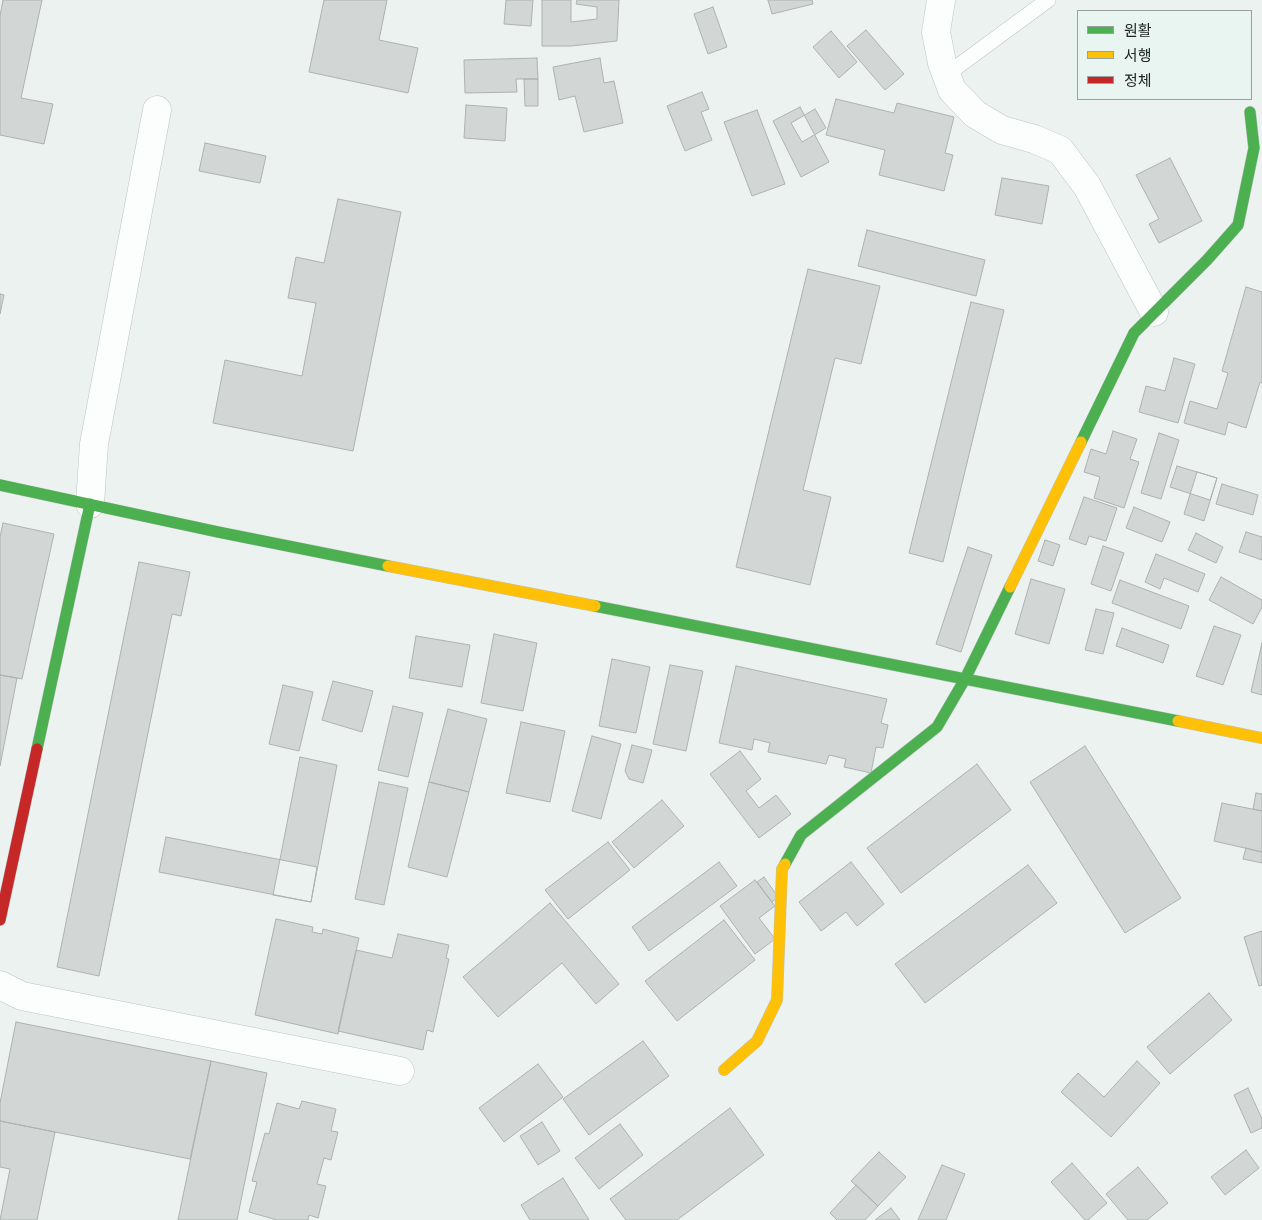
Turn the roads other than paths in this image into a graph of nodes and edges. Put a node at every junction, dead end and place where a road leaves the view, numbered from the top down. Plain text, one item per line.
1 (942, 0) edge
2 (1048, 0) edge
3 (946, 75) junction
4 (157, 110) dead end
5 (1250, 112) dead end
6 (1154, 312) junction
7 (0, 485) edge
8 (90, 504) junction
9 (965, 679) junction
10 (1262, 738) edge
11 (0, 920) edge
12 (0, 985) edge
13 (724, 1070) dead end
14 (400, 1071) dead end

1 - 3 street
2 - 3 lane
3 - 6 street
4 - 8 street
5 - 6 street
6 - 9 street
7 - 8 street
8 - 9 street
8 - 11 street
9 - 10 street
9 - 13 street
12 - 14 street

